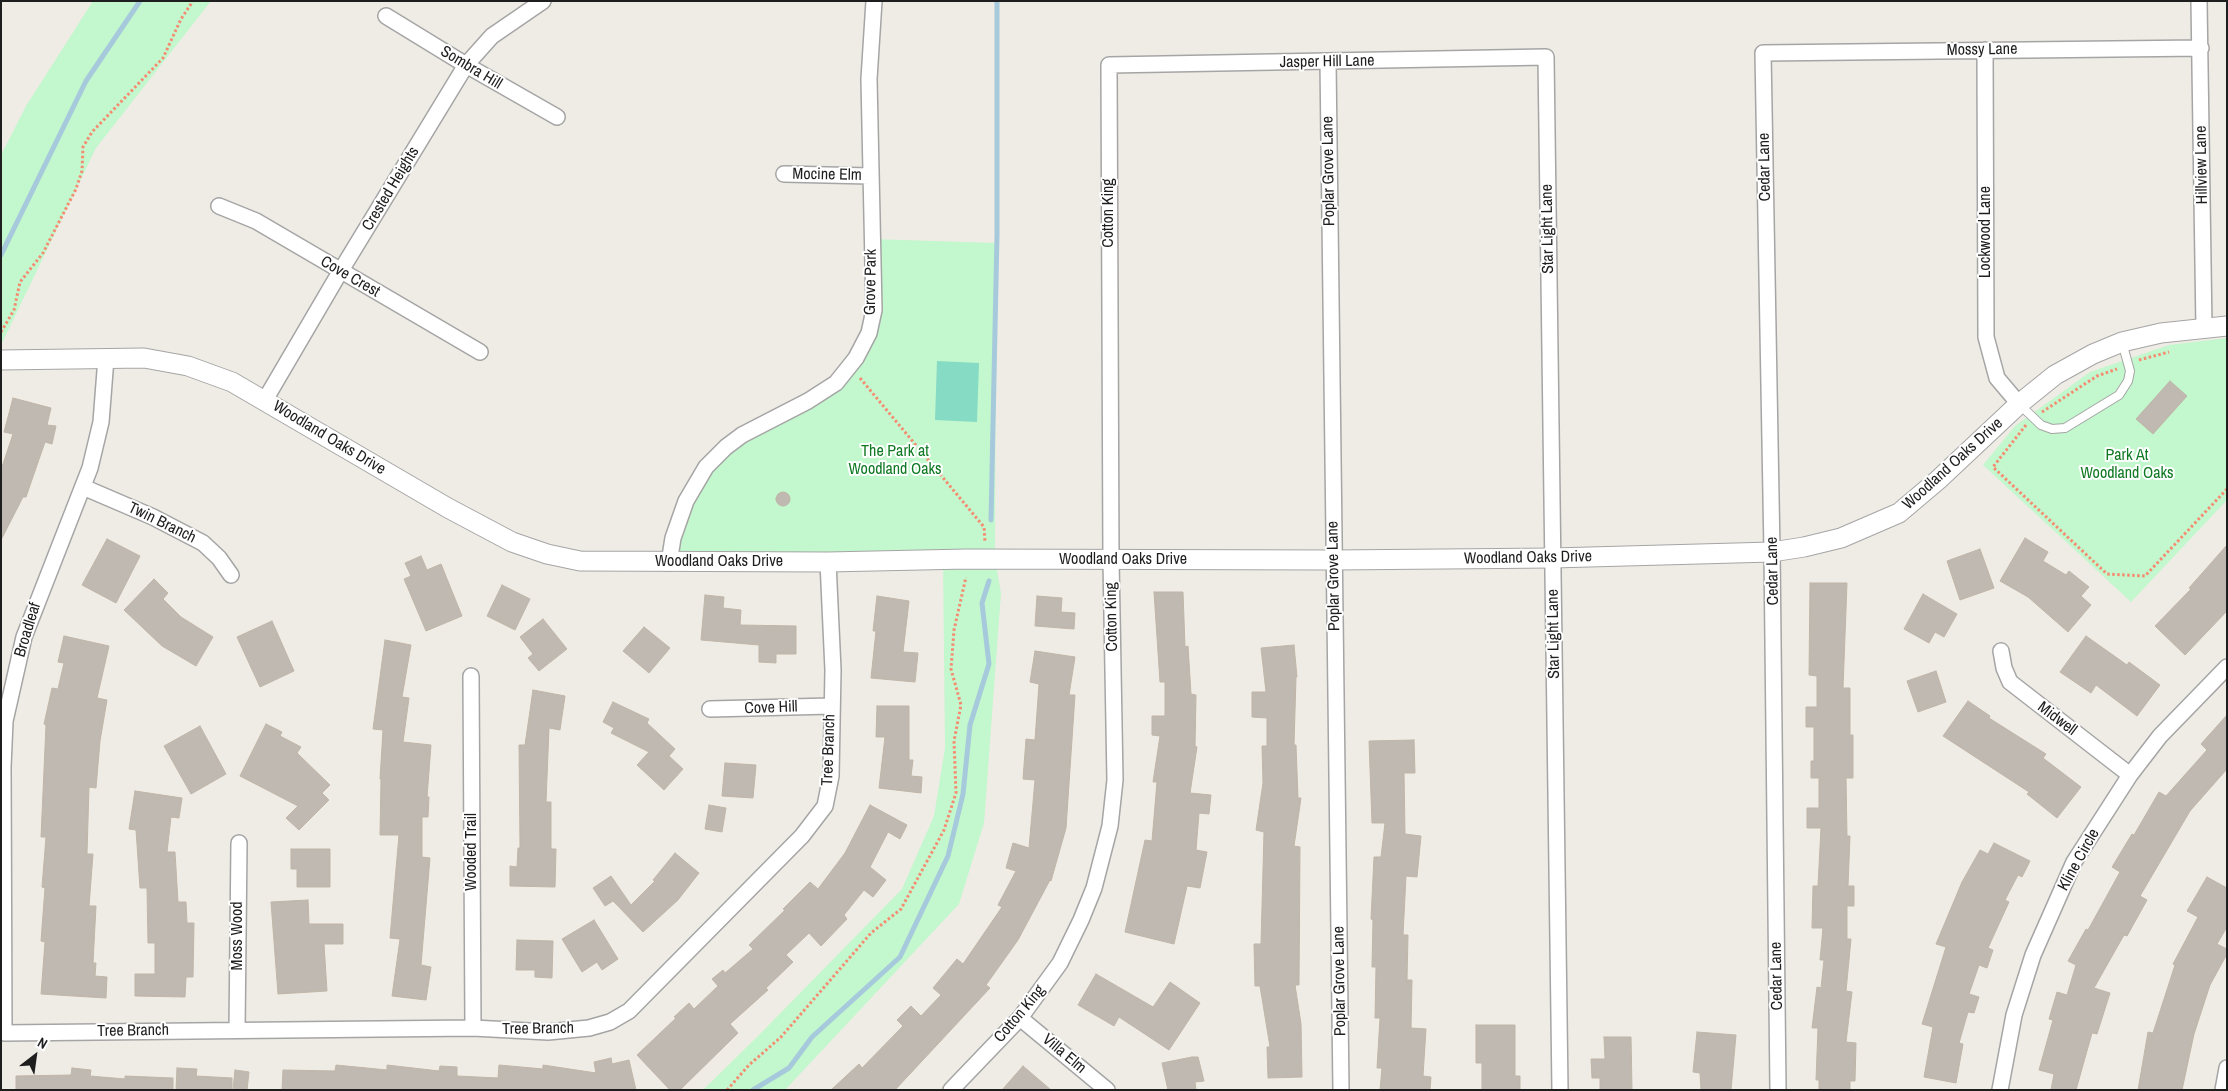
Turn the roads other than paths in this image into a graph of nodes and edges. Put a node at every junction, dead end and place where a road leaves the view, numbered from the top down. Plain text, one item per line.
1 (543, 1) edge
2 (874, 1) edge
3 (2199, 1) edge
4 (386, 16) dead end
5 (2201, 48) junction
6 (1986, 50) junction
7 (1763, 53) joint
8 (1546, 57) joint
9 (1328, 62) junction
10 (1109, 65) joint
11 (466, 66) junction
12 (557, 117) dead end
13 (784, 174) dead end
14 (870, 176) junction
15 (219, 206) dead end
16 (340, 272) junction
17 (2227, 326) edge
18 (2204, 329) junction
19 (2122, 342) junction
20 (480, 352) dead end
21 (106, 358) junction
22 (1, 360) edge
23 (265, 400) junction
24 (2019, 404) junction
25 (82, 487) junction
26 (1772, 552) junction
27 (1553, 558) junction
28 (1111, 560) junction
29 (1334, 560) junction
30 (828, 562) junction
31 (669, 563) junction
32 (231, 575) dead end
33 (2001, 651) dead end
34 (2227, 667) edge
35 (471, 676) dead end
36 (831, 706) junction
37 (710, 709) dead end
38 (2130, 775) junction
39 (239, 842) dead end
40 (1020, 1018) junction
41 (473, 1028) junction
42 (237, 1030) junction
43 (4, 1033) joint
44 (2227, 1068) edge
45 (951, 1090) edge
46 (1107, 1090) edge
47 (1341, 1090) edge
48 (1560, 1090) edge
49 (1778, 1090) edge
50 (2000, 1090) edge
51 (2223, 1090) edge

1 - 11 street, Crested Heights
2 - 14 street, Grove Park
3 - 5 street, Hillview Lane
4 - 11 street, Sombra Hill
5 - 6 street, Mossy Lane
5 - 18 street, Hillview Lane
6 - 7 street, Mossy Lane
6 - 24 street, Lockwood Lane
7 - 26 street, Cedar Lane
8 - 9 street, Jasper Hill Lane
8 - 27 street, Star Light Lane
9 - 10 street, Jasper Hill Lane
9 - 29 street, Poplar Grove Lane
10 - 28 street, Cotton King
11 - 12 street, Sombra Hill
11 - 16 street, Crested Heights
13 - 14 street, Mocine Elm
14 - 31 street, Grove Park
15 - 16 street, Cove Crest
16 - 20 street, Cove Crest
16 - 23 street, Crested Heights
17 - 18 street, Woodland Oaks Drive
18 - 19 street, Woodland Oaks Drive
19 - 24 street, Woodland Oaks Drive
19 - 24 lane
21 - 22 street, Woodland Oaks Drive
21 - 23 street, Woodland Oaks Drive
21 - 25 street, Broadleaf
23 - 31 street, Woodland Oaks Drive
24 - 26 street, Woodland Oaks Drive
25 - 32 street, Twin Branch
25 - 43 street, Broadleaf
26 - 27 street, Woodland Oaks Drive
26 - 49 street, Cedar Lane
27 - 29 street, Woodland Oaks Drive
27 - 48 street, Star Light Lane
28 - 29 street, Woodland Oaks Drive
28 - 30 street, Woodland Oaks Drive
28 - 40 street, Cotton King
29 - 47 street, Poplar Grove Lane
30 - 31 street, Woodland Oaks Drive
30 - 36 street, Tree Branch
33 - 38 street, Midwell
34 - 38 street, Kline Circle
35 - 41 street, Wooded Trail
36 - 37 street, Cove Hill
36 - 41 street, Tree Branch
38 - 50 street, Kline Circle
39 - 42 street, Moss Wood
40 - 45 street, Cotton King
40 - 46 street, Villa Elm
41 - 42 street, Tree Branch
42 - 43 street, Tree Branch
44 - 51 street

